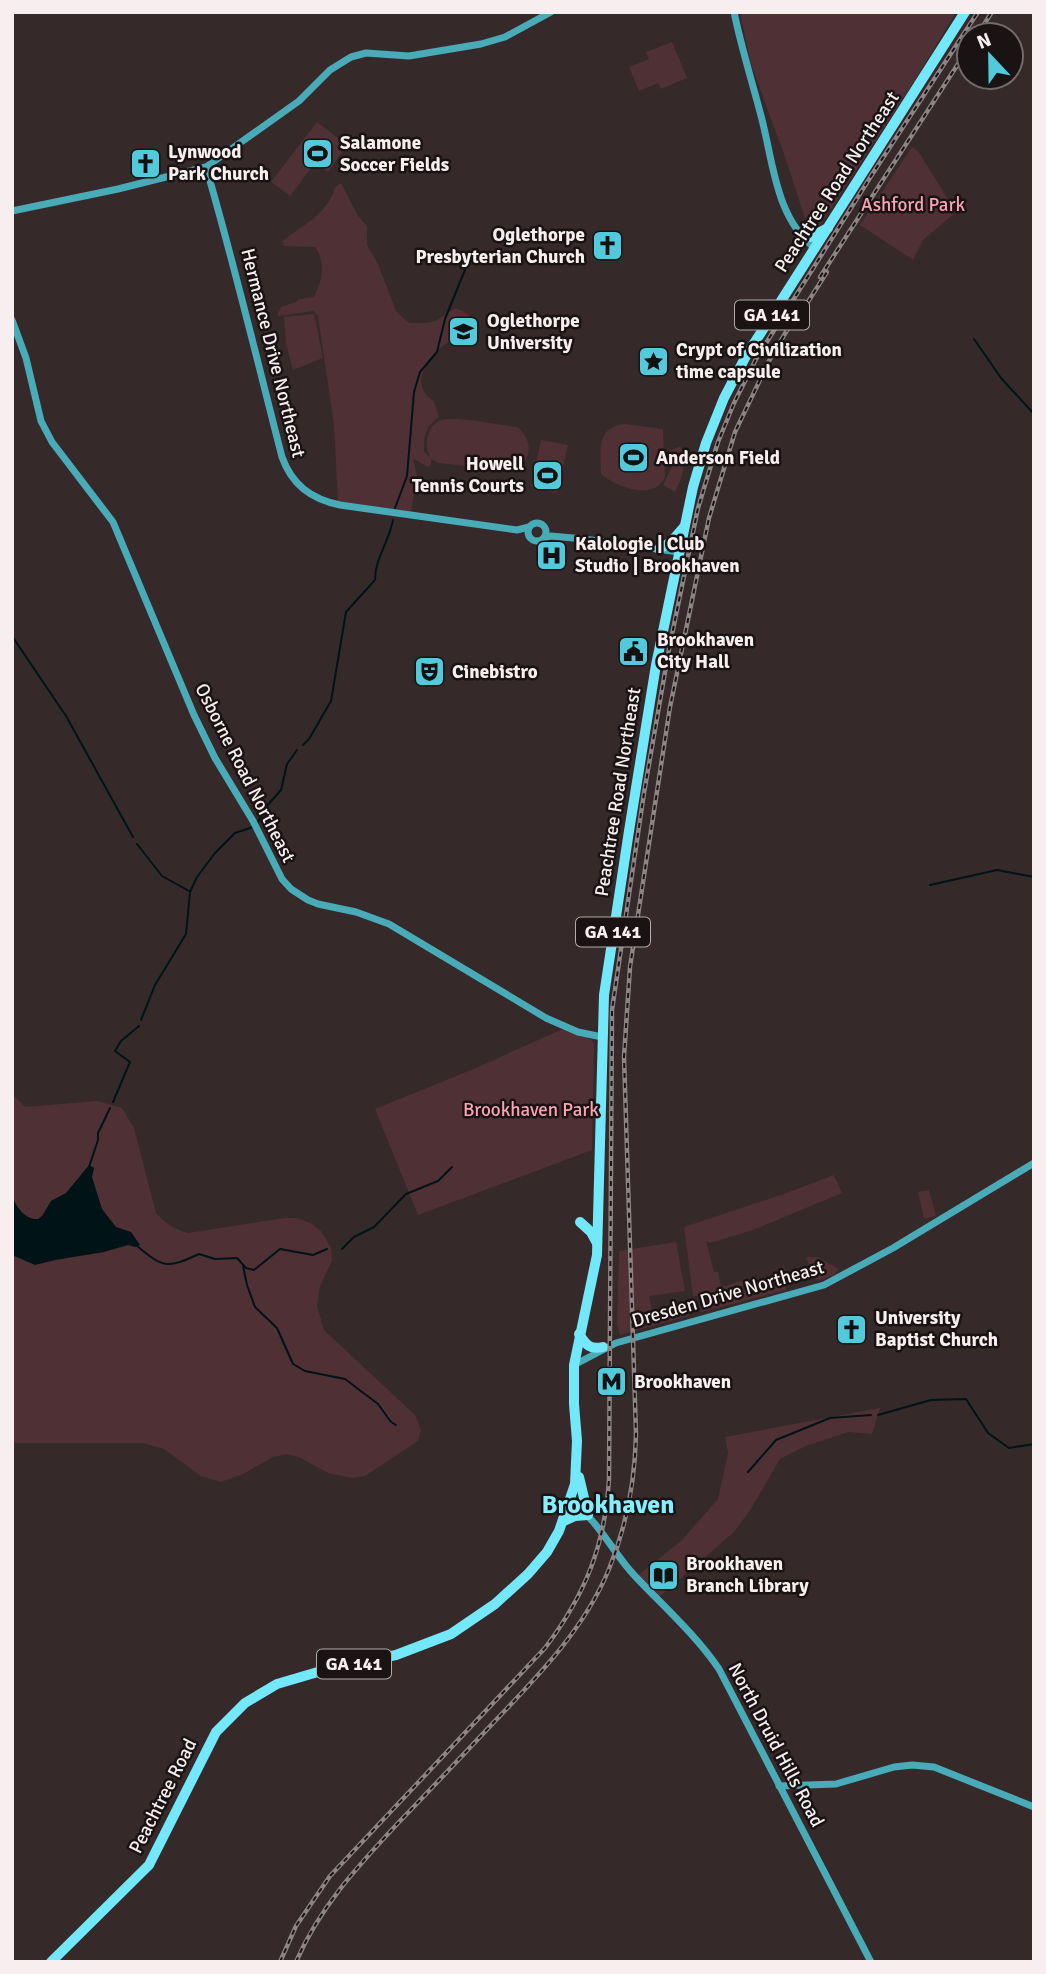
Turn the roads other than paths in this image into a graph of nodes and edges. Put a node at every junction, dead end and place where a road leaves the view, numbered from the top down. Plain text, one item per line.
1 (551, 12) edge
2 (734, 12) edge
3 (965, 12) edge
4 (206, 167) junction
5 (12, 211) edge
6 (829, 228) junction
7 (802, 234) junction
8 (816, 249) junction
9 (807, 261) junction
10 (12, 320) edge
11 (684, 526) junction
12 (528, 531) junction
13 (545, 534) junction
14 (659, 549) junction
15 (679, 552) junction
16 (602, 1037) junction
17 (1034, 1163) edge
18 (580, 1222) dead end
19 (598, 1244) junction
20 (579, 1334) junction
21 (603, 1347) junction
22 (574, 1365) junction
23 (577, 1466) junction
24 (570, 1502) junction
25 (588, 1515) junction
26 (564, 1521) junction
27 (245, 1703) joint
28 (779, 1786) junction
29 (1034, 1807) edge
30 (51, 1962) edge
31 (871, 1962) edge

1 - 4 street
2 - 7 street
3 - 6 highway, Peachtree Road Northeast / GA 141
4 - 5 street
4 - 12 street, Hermance Drive Northeast
6 - 7 highway
6 - 8 highway, Peachtree Road Northeast / GA 141
7 - 8 street
7 - 9 highway
8 - 9 highway, Peachtree Road Northeast / GA 141
9 - 11 highway, Peachtree Road Northeast / GA 141
10 - 16 street, Osborne Road Northeast
11 - 14 highway
11 - 15 highway, Peachtree Road Northeast / GA 141
12 - 13 street, Hermance Drive Northeast
12 - 13 street, Hermance Drive Northeast
13 - 14 street, Hermance Drive Northeast
14 - 15 street, Hermance Drive Northeast
15 - 16 highway, Peachtree Road Northeast / GA 141
16 - 19 highway, Peachtree Road Northeast / GA 141
17 - 21 street, Dresden Drive Northeast
18 - 19 highway
19 - 20 highway, Peachtree Road Northeast / GA 141
20 - 21 highway
20 - 22 highway, Peachtree Road Northeast / GA 141
21 - 22 street, Dresden Drive Northeast
22 - 23 highway, Peachtree Road Northeast / GA 141
23 - 24 highway, Peachtree Road Northeast / GA 141
23 - 25 highway
24 - 25 street, North Druid Hills Road
24 - 26 highway, Peachtree Road Northeast / GA 141
25 - 26 highway
25 - 28 street, North Druid Hills Road
26 - 27 highway, Peachtree Road Northeast / GA 141
27 - 30 highway, Peachtree Road / GA 141
28 - 29 street
28 - 31 street, North Druid Hills Road

